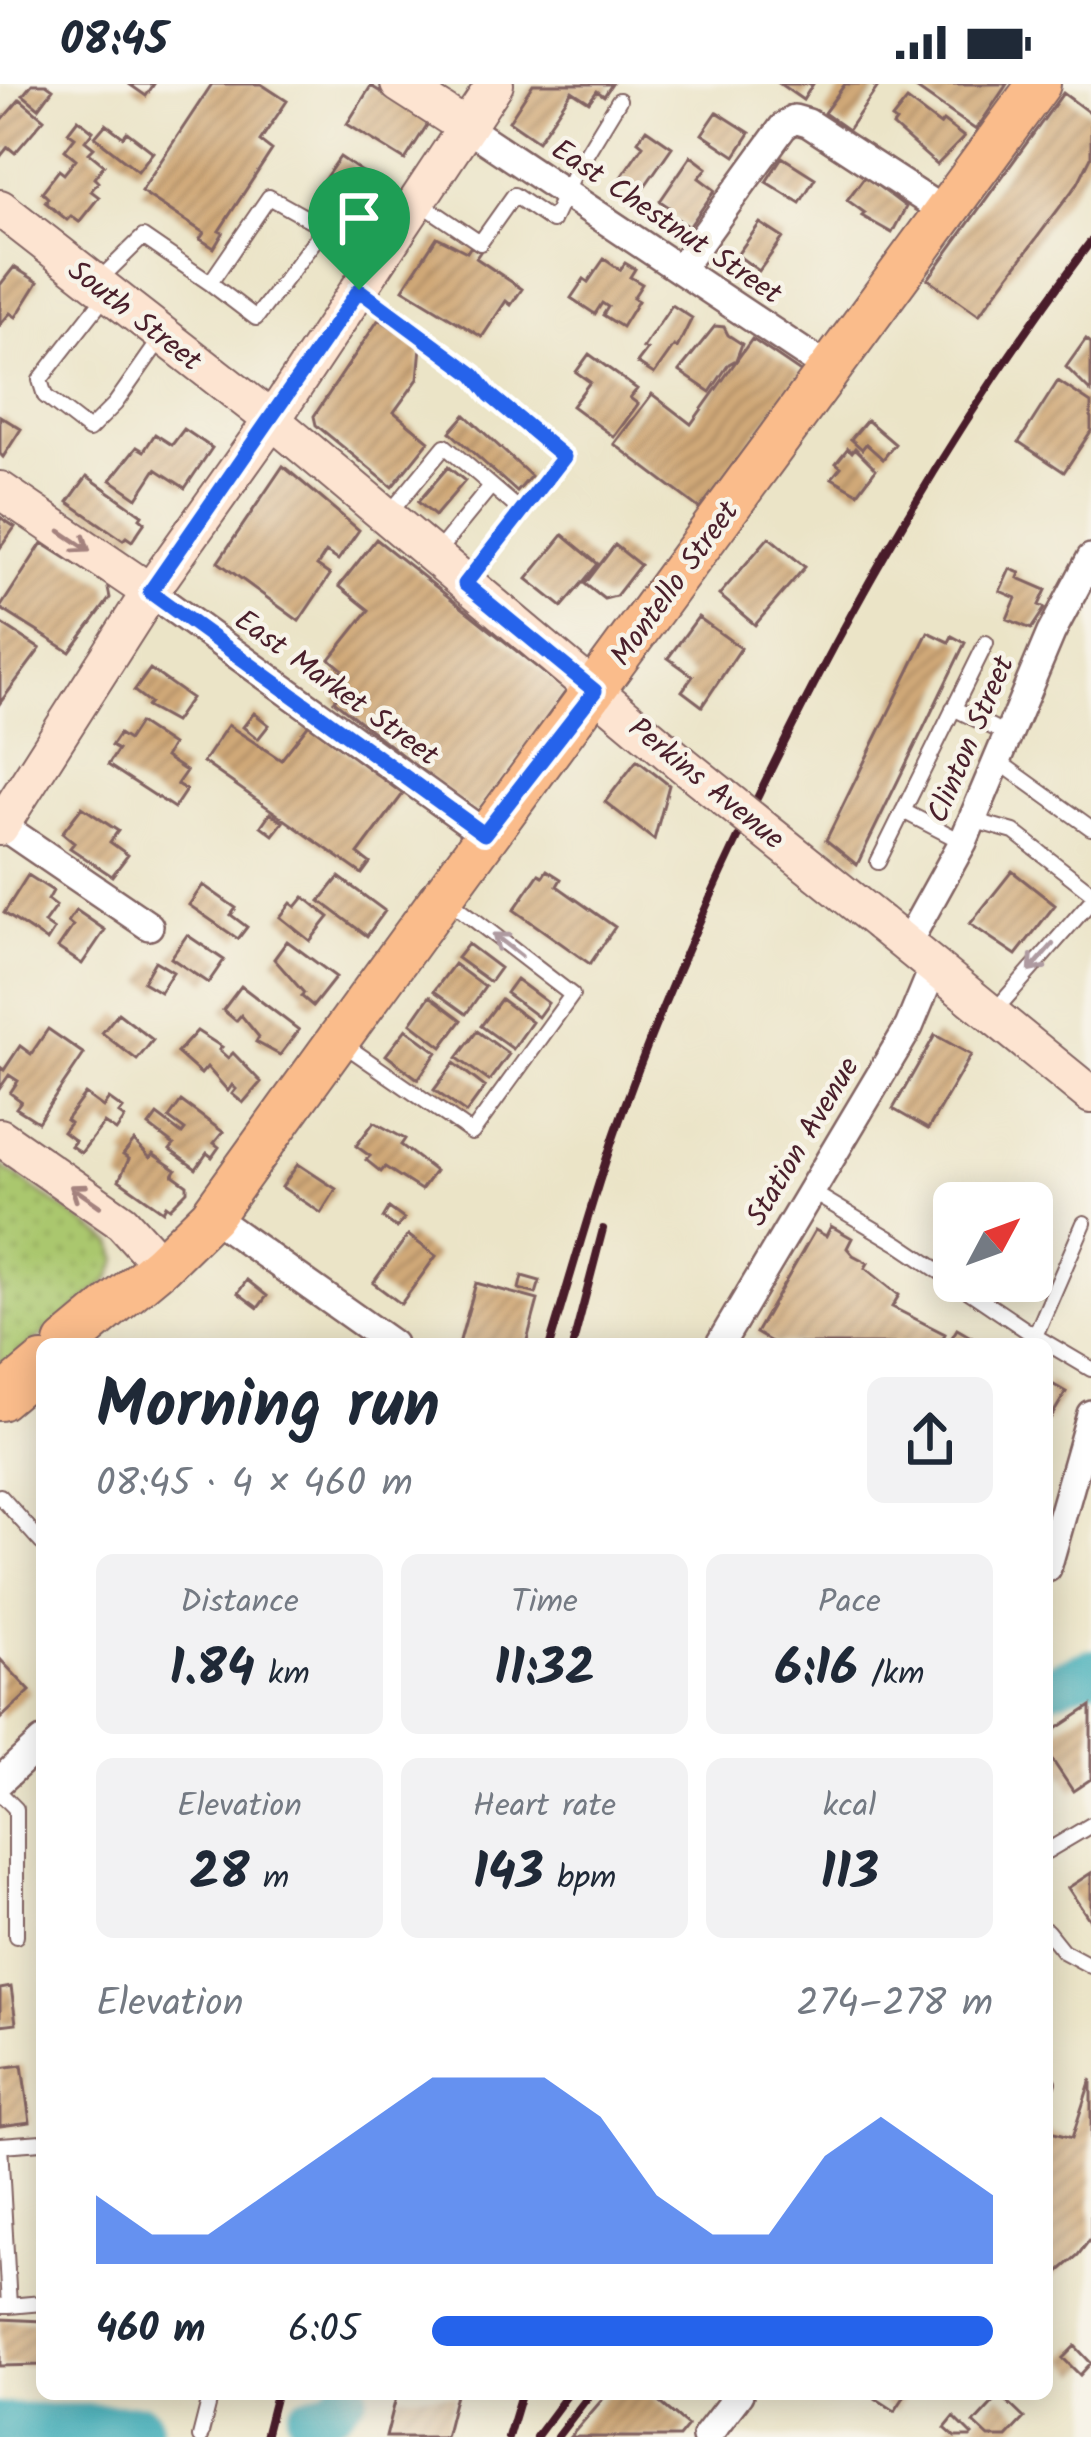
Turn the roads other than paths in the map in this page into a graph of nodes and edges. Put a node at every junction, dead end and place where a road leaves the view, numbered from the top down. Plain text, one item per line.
1 (399, 84) edge
2 (495, 84) edge
3 (1039, 84) edge
4 (619, 100) dead end
5 (466, 128) junction
6 (565, 191) junction
7 (418, 201) junction
8 (0, 208) edge
9 (946, 212) junction
10 (324, 228) junction
11 (379, 259) junction
12 (680, 269) junction
13 (210, 283) junction
14 (101, 289) junction
15 (359, 290) junction
16 (163, 337) junction
17 (830, 370) junction
18 (272, 420) junction
19 (491, 486) junction
20 (0, 490) edge
21 (522, 512) junction
22 (386, 518) junction
23 (433, 558) junction
24 (1091, 558) edge
25 (465, 584) junction
26 (150, 592) junction
27 (986, 643) dead end
28 (595, 691) junction
29 (953, 708) junction
30 (1003, 747) junction
31 (903, 811) junction
32 (1, 826) edge
33 (1091, 828) edge
34 (967, 831) junction
35 (484, 834) junction
36 (878, 862) dead end
37 (1091, 892) edge
38 (442, 894) junction
39 (1091, 901) edge
40 (149, 926) dead end
41 (907, 946) junction
42 (992, 1014) junction
43 (337, 1040) junction
44 (1091, 1095) edge
45 (0, 1137) edge
46 (811, 1191) junction
47 (211, 1216) junction
48 (1084, 1223) dead end
49 (160, 1265) junction
50 (1035, 1336) junction
51 (73, 1338) edge
52 (384, 1338) edge
53 (724, 1338) edge
54 (1038, 1338) edge
55 (1053, 1347) edge
56 (1091, 1369) edge
57 (1091, 1414) edge
58 (0, 1496) edge
59 (36, 1537) edge
60 (1053, 1547) edge
61 (36, 1748) edge
62 (0, 1781) edge
63 (0, 1793) edge
64 (1091, 1825) edge
65 (1053, 1847) edge
66 (16, 1936) dead end
67 (1053, 1938) edge
68 (1091, 1966) edge
69 (36, 2142) edge
70 (0, 2145) edge
71 (36, 2303) edge
72 (4, 2306) edge
73 (209, 2400) edge
74 (734, 2400) edge
75 (200, 2437) edge
76 (706, 2437) edge

1 - 5 main road
2 - 5 main road
3 - 9 main road, Montello Street
4 - 6 lane
5 - 6 street, East Chestnut Street
5 - 7 main road
6 - 7 lane
6 - 12 street, East Chestnut Street
7 - 11 main road
8 - 14 main road, South Street
9 - 12 street
9 - 17 main road, Montello Street
10 - 11 lane
10 - 13 lane
10 - 13 lane
11 - 15 main road
12 - 17 street, East Chestnut Street
13 - 14 lane
14 - 16 main road, South Street
14 - 16 lane
15 - 18 main road
15 - 21 lane
16 - 18 main road, South Street
17 - 28 main road, Montello Street
18 - 22 main road, Perkins Avenue
18 - 26 main road
19 - 21 lane
19 - 22 lane
19 - 23 lane
20 -> 26 main road
21 - 25 lane
22 - 23 main road, Perkins Avenue
23 - 25 main road, Perkins Avenue
24 - 30 street, Clinton Street
25 - 28 main road, Perkins Avenue
26 - 32 main road
26 - 35 street, East Market Street
27 - 29 lane
28 - 35 main road, Montello Street
28 - 41 main road, Perkins Avenue, bridge
29 - 30 lane
29 - 31 lane
30 - 33 lane
30 - 34 street, Clinton Street
31 - 34 lane
31 - 36 lane
32 - 40 street
34 - 37 lane
34 - 41 street, Clinton Street
35 - 38 main road, Montello Street
38 - 43 main road, Montello Street
43 -> 38 lane
39 -> 42 lane
41 - 42 main road, Perkins Avenue
41 - 46 street, Station Avenue
42 - 44 main road, Perkins Avenue
43 - 47 main road, Montello Street
49 -> 45 main road
46 - 50 lane
46 - 53 street, Station Avenue
47 - 49 main road, Montello Street
47 - 52 street
48 - 50 lane
49 - 51 main road, Montello Street
50 - 54 lane
55 - 56 lane
57 - 60 street
58 - 59 lane
61 - 62 street
63 - 66 lane
64 - 65 lane
67 - 68 lane
69 - 70 lane
70 - 72 lane
71 - 72 lane
73 - 75 lane
74 - 76 street

